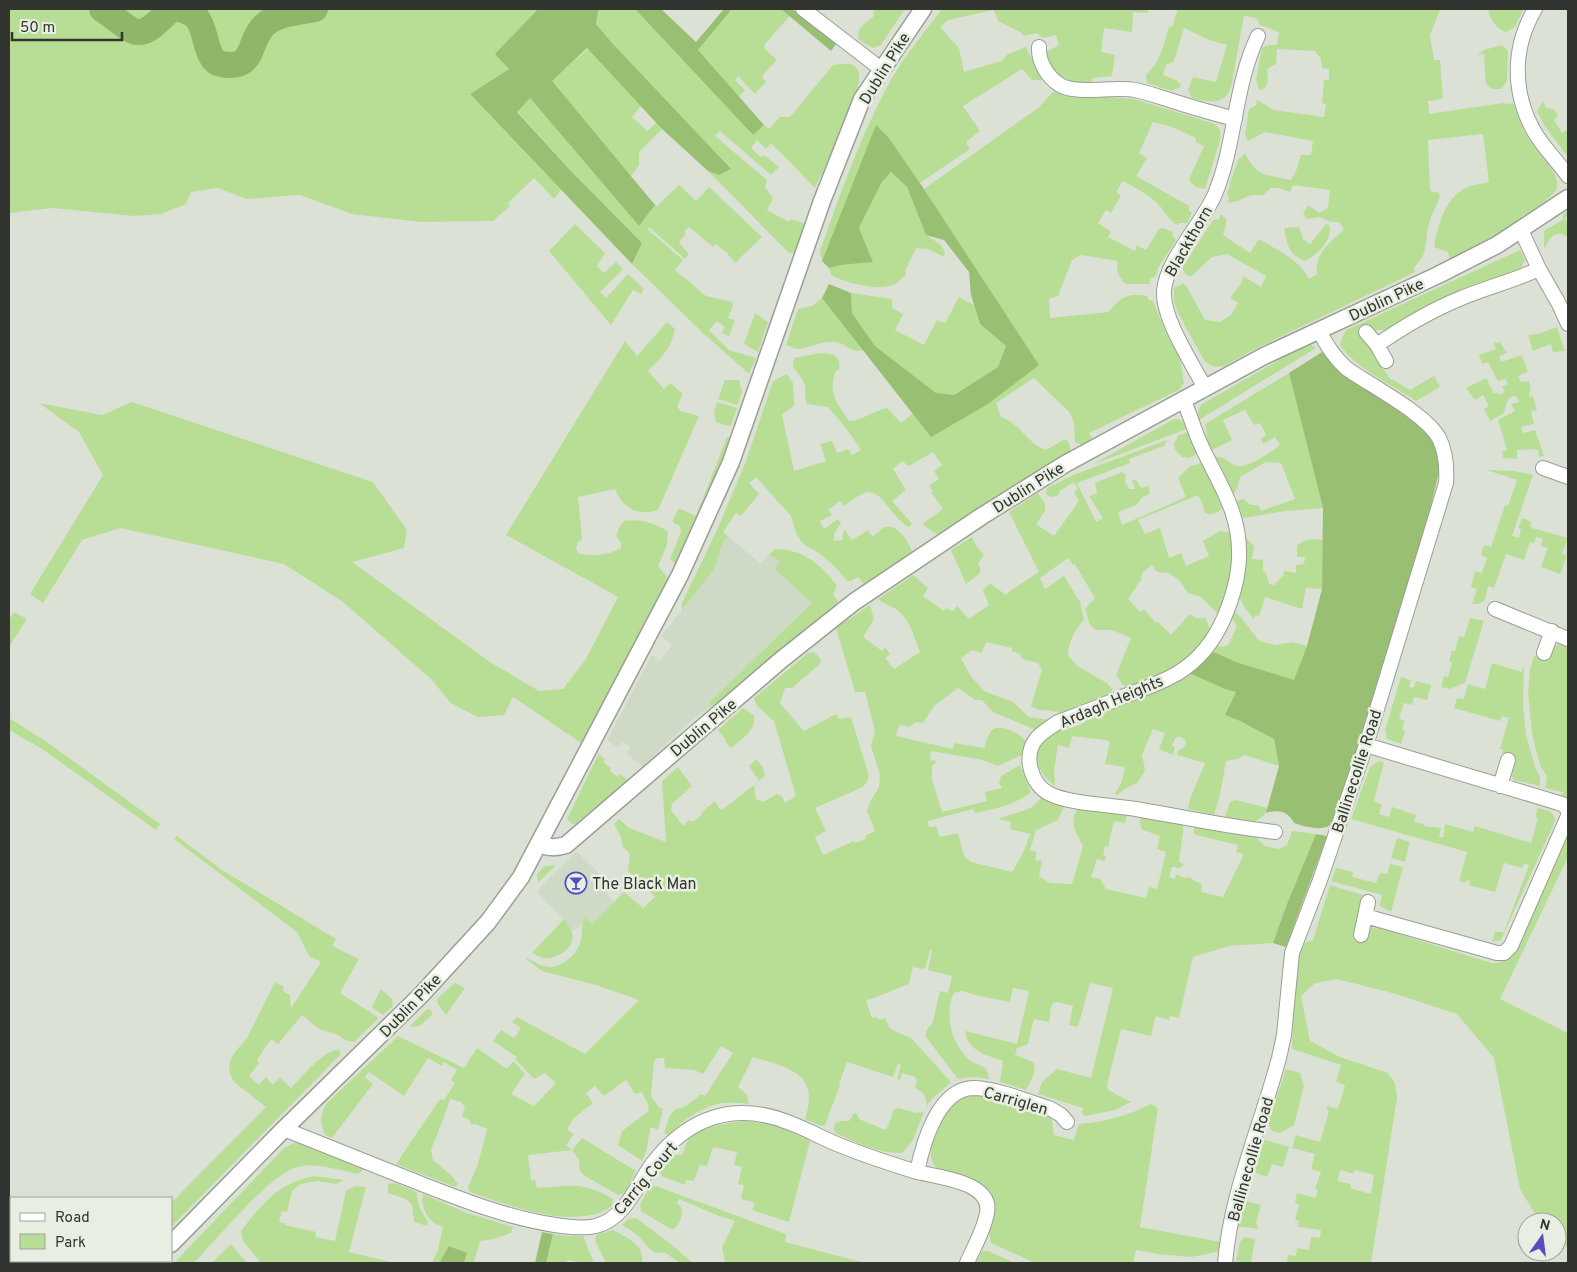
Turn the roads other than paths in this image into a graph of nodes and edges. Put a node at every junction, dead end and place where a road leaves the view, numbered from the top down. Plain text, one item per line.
1 (803, 9) edge
2 (922, 9) edge
3 (1535, 9) edge
4 (1258, 36) dead end
5 (1039, 46) dead end
6 (881, 69) junction
7 (1234, 119) junction
8 (1568, 176) edge
9 (1568, 198) edge
10 (1521, 230) junction
11 (1539, 269) junction
12 (1568, 324) edge
13 (1319, 330) junction
14 (1366, 332) dead end
15 (1378, 345) junction
16 (1386, 361) dead end
17 (1205, 388) junction
18 (1183, 399) junction
19 (1543, 468) dead end
20 (1568, 477) edge
21 (1495, 609) dead end
22 (1552, 631) junction
23 (1568, 639) edge
24 (1544, 652) dead end
25 (1366, 745) junction
26 (1508, 760) dead end
27 (1500, 786) junction
28 (1568, 810) edge
29 (1275, 832) dead end
30 (539, 844) junction
31 (1361, 935) dead end
32 (1067, 1122) dead end
33 (284, 1130) junction
34 (917, 1172) junction
35 (172, 1243) edge
36 (967, 1263) edge
37 (1225, 1263) edge

1 - 6 street
2 - 6 street, Dublin Pike
3 - 8 street
4 - 7 street, Blackthorn
5 - 7 street
6 - 30 street, Dublin Pike
7 - 17 street, Blackthorn
9 - 10 street, Dublin Pike
10 - 11 street
10 - 13 street, Dublin Pike
11 - 12 street
11 - 15 street
13 - 17 street, Dublin Pike
13 - 25 street, Ballinecollie Road
14 - 15 street
15 - 16 street
17 - 18 street, Dublin Pike
18 - 29 street, Ardagh Heights
18 - 30 street, Dublin Pike
19 - 20 street
21 - 22 street
22 - 23 street
22 - 24 street
25 - 27 street
25 - 37 street, Ballinecollie Road
26 - 27 street
27 - 28 street
28 - 31 street
30 - 33 street, Dublin Pike
32 - 34 street, Carriglen
33 - 34 street, Carrig Court
33 - 35 street, Dublin Pike
34 - 36 street

